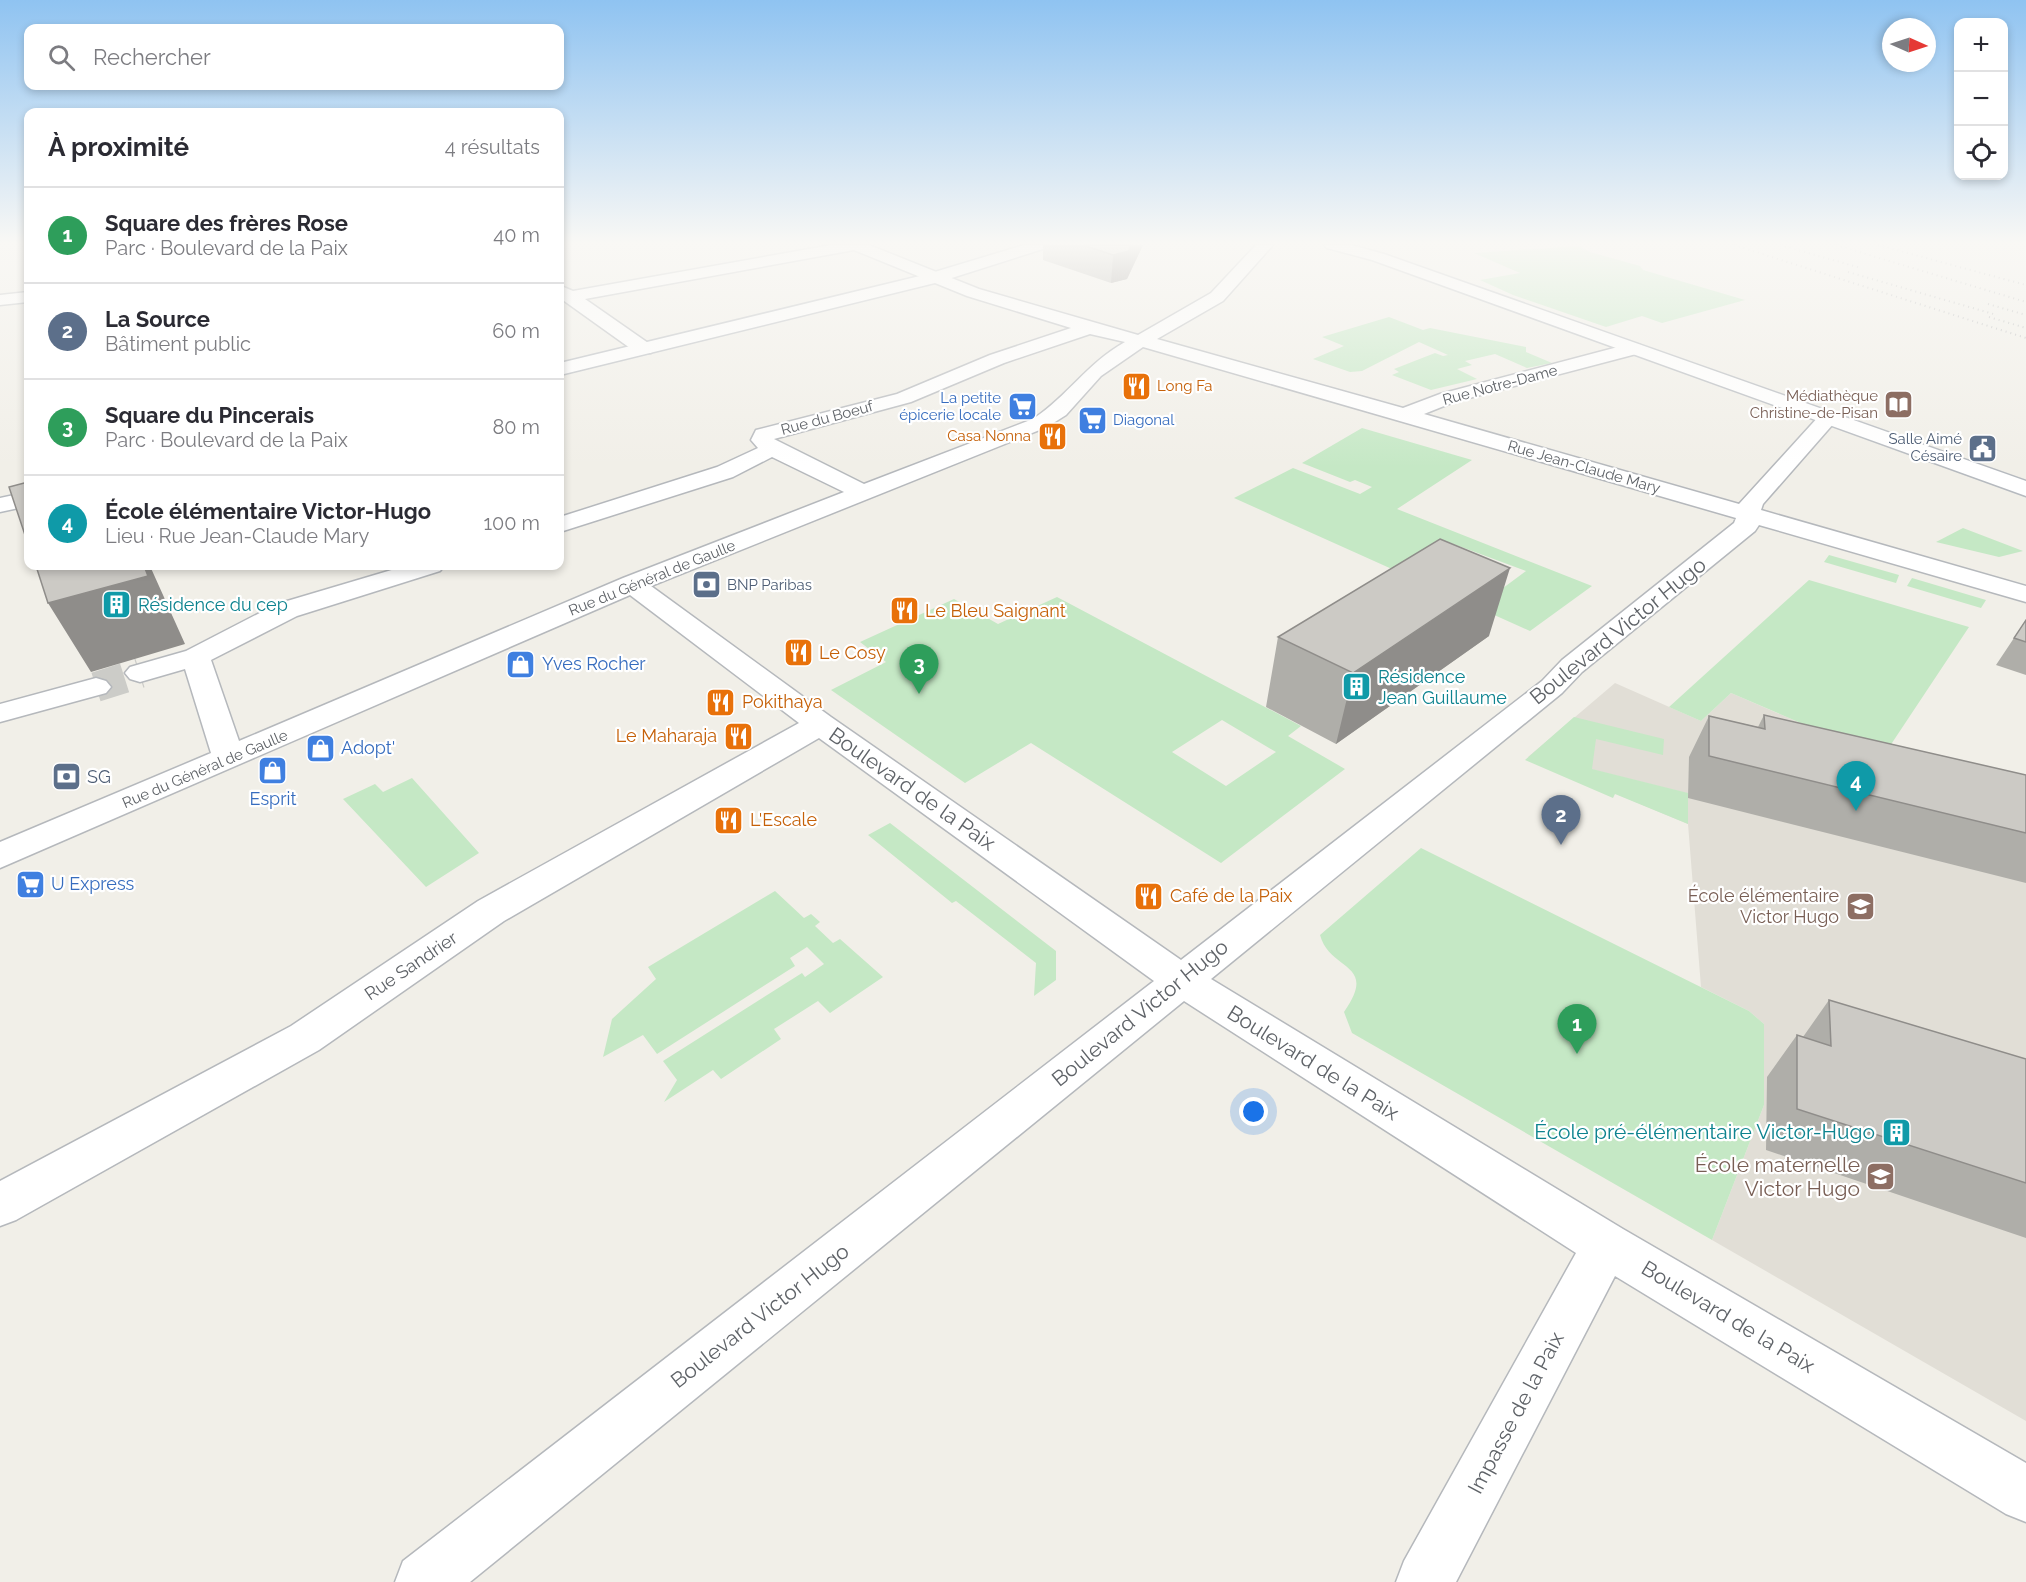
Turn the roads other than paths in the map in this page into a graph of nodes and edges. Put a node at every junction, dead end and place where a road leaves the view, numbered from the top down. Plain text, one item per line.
1 (601, 319) edge
2 (767, 319) edge
3 (1054, 319) edge
4 (1178, 319) edge
5 (1550, 319) edge
6 (1086, 329) junction
7 (1142, 341) junction
8 (644, 349) junction
9 (1633, 349) junction
10 (564, 368) edge
11 (1403, 415) junction
12 (1827, 419) junction
13 (772, 449) junction
14 (2026, 489) edge
15 (864, 493) junction
16 (24, 501) edge
17 (0, 507) edge
18 (1750, 513) junction
19 (564, 524) edge
20 (418, 570) edge
21 (632, 584) junction
22 (2026, 594) edge
23 (196, 657) junction
24 (140, 673) tunnel mouth
25 (96, 687) tunnel mouth
26 (14, 709) edge
27 (820, 724) junction
28 (229, 758) junction
29 (0, 856) edge
30 (1181, 981) junction
31 (0, 1205) edge
32 (1606, 1245) junction
33 (2026, 1494) edge
34 (424, 1582) edge
35 (1425, 1582) edge

1 - 8 street
2 - 8 street
3 - 6 street, Rue Jean-Claude Mary
4 - 7 street, Rue du Général de Gaulle
5 - 9 street
6 - 7 street, Rue Jean-Claude Mary
6 - 13 street, Rue du Boeuf
7 - 11 street, Rue Jean-Claude Mary
7 - 15 street, Rue du Général de Gaulle
8 - 10 street
9 - 11 street, Rue Notre-Dame
9 - 12 street
11 - 18 street, Rue Jean-Claude Mary
12 - 14 street
12 - 18 street, Boulevard Victor Hugo
13 - 15 street
13 - 19 street, Rue du Boeuf
15 - 21 street, Rue du Général de Gaulle
16 - 17 street
18 - 22 street, Rue Jean-Claude Mary
18 - 30 street, Boulevard Victor Hugo
20 - 23 street
21 - 27 street, Boulevard de la Paix
21 - 28 street, Rue du Général de Gaulle
23 - 24 street
23 - 28 street
25 - 26 street
27 - 30 street, Boulevard de la Paix
27 - 31 street, Rue Sandrier
28 - 29 street, Rue du Général de Gaulle
30 - 32 street, Boulevard de la Paix
30 - 34 street, Boulevard Victor Hugo
32 - 33 street, Boulevard de la Paix
32 - 35 street, Impasse de la Paix

